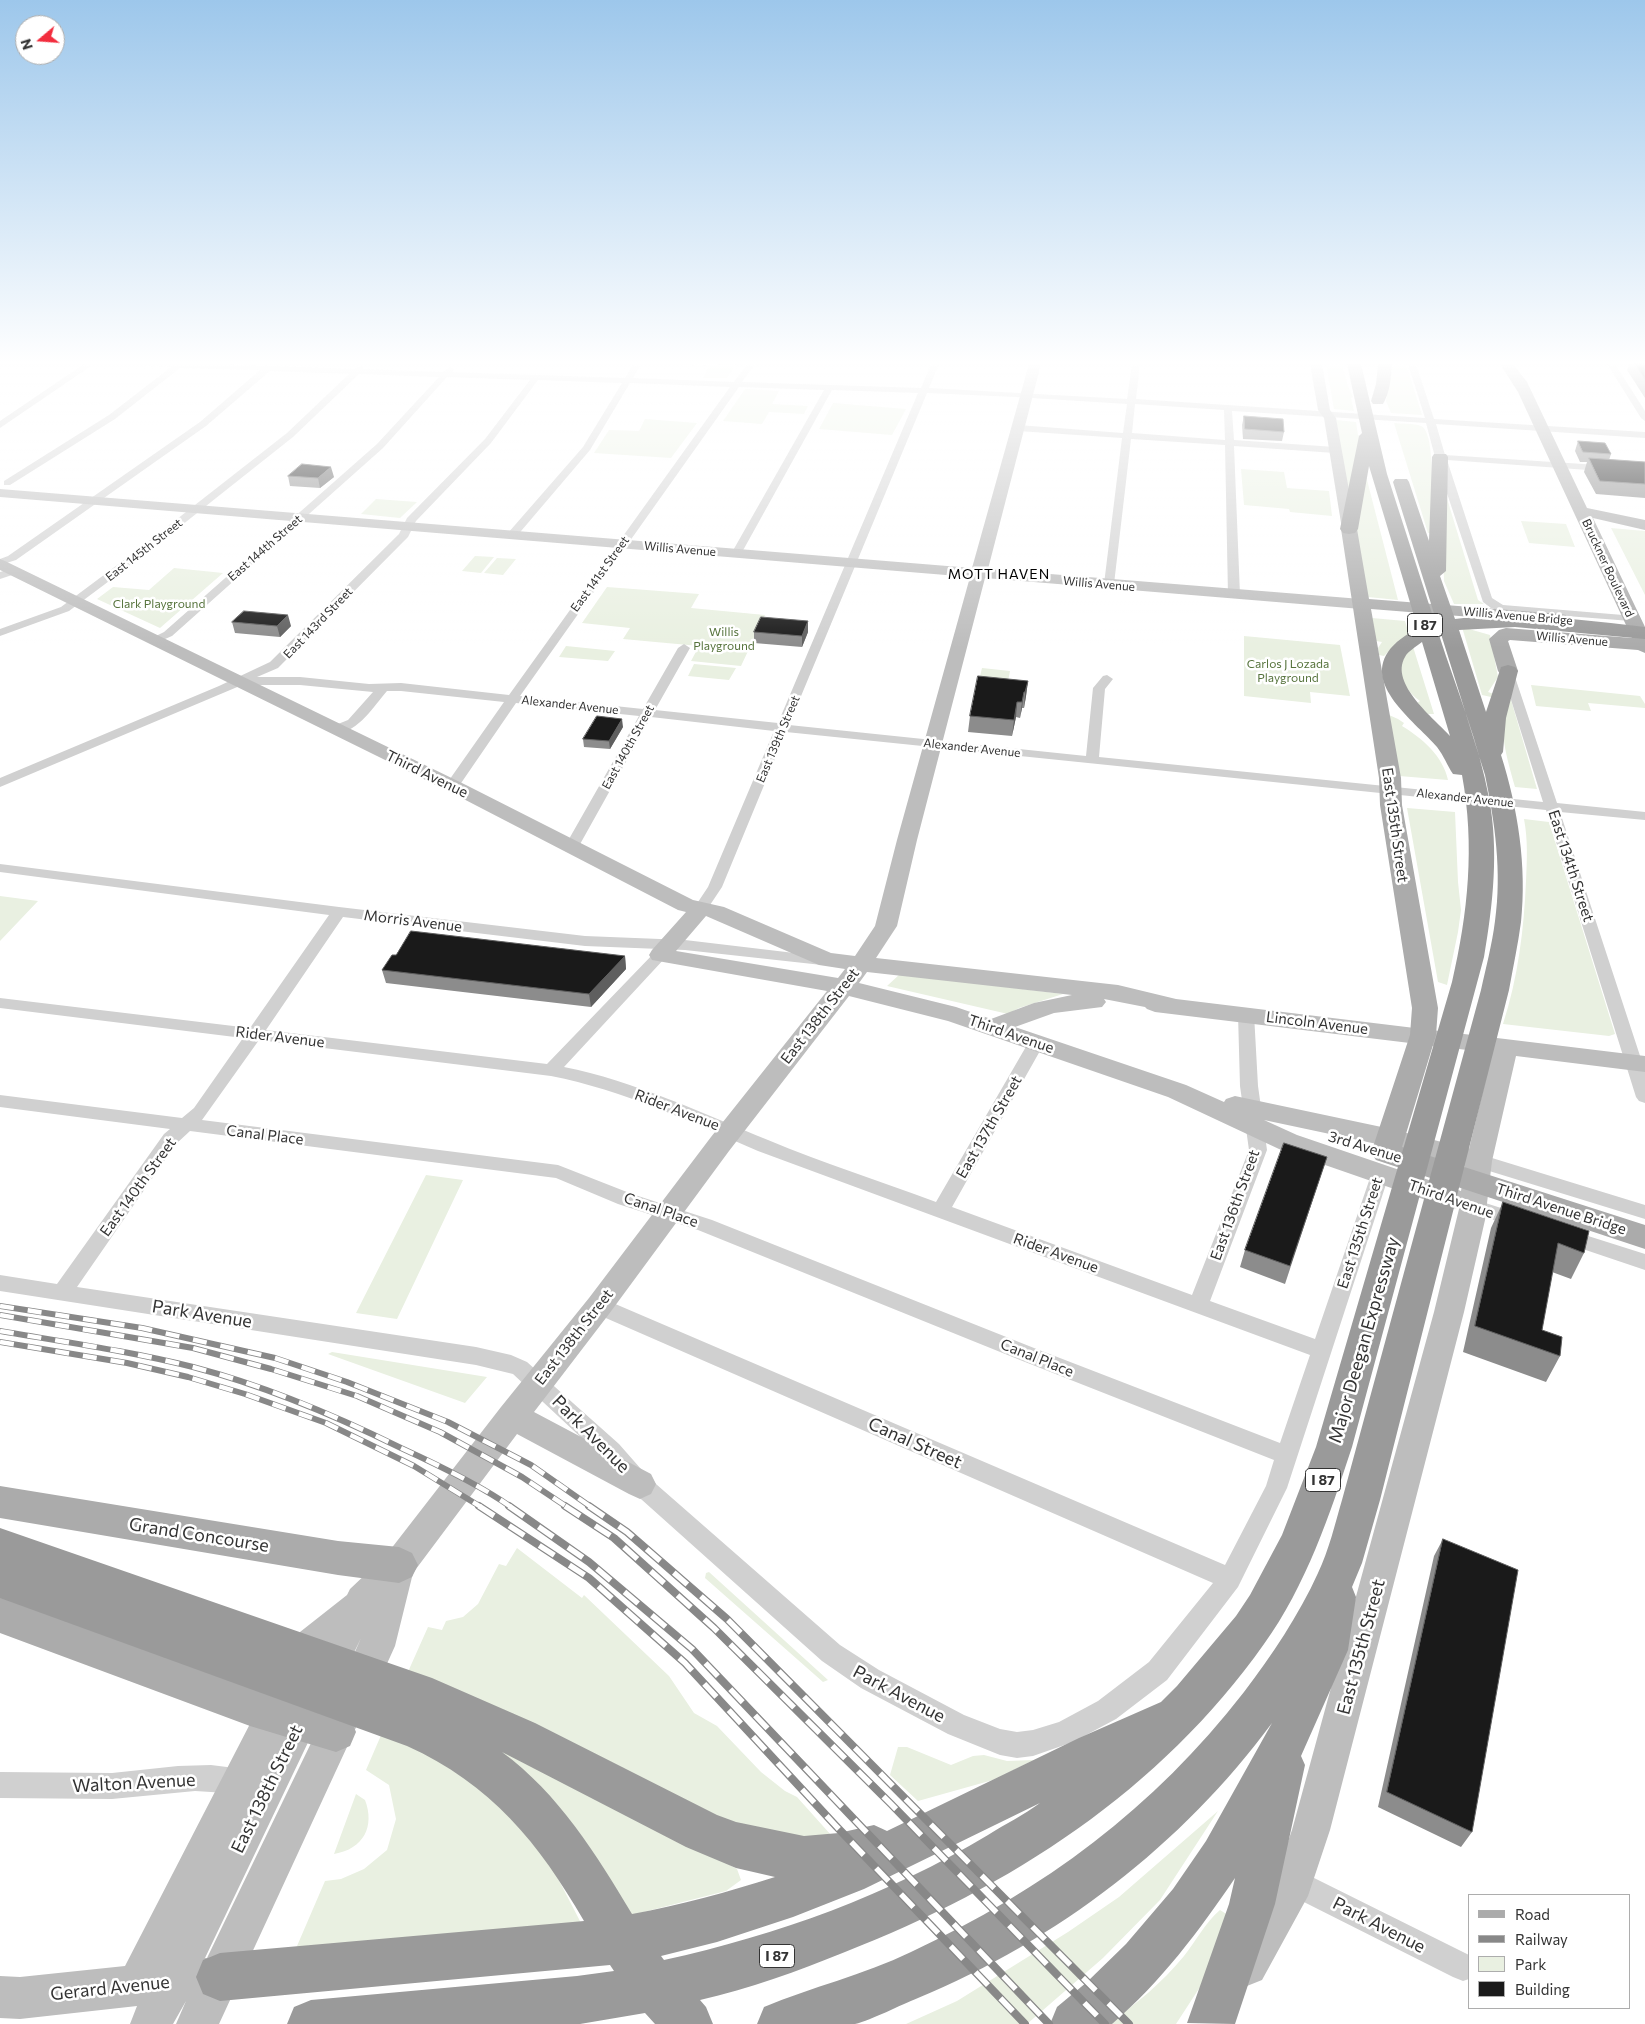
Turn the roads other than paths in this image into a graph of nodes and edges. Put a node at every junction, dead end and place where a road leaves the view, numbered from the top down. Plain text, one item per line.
1 (46, 458) edge
2 (154, 458) edge
3 (260, 458) edge
4 (365, 458) edge
5 (471, 458) edge
6 (578, 458) edge
7 (683, 458) edge
8 (790, 458) edge
9 (896, 458) edge
10 (1010, 458) edge
11 (1124, 458) edge
12 (1230, 458) edge
13 (1337, 458) edge
14 (1371, 458) edge
15 (1379, 458) edge
16 (1440, 458) edge
17 (1440, 458) edge
18 (1462, 458) edge
19 (1557, 458) edge
20 (1560, 465) junction
21 (1397, 469) dead end
22 (1645, 471) edge
23 (2, 486) edge
24 (95, 500) junction
25 (196, 509) junction
26 (1581, 511) junction
27 (299, 518) junction
28 (1645, 525) edge
29 (408, 527) junction
30 (1349, 529) junction
31 (512, 536) junction
32 (622, 544) junction
33 (736, 554) junction
34 (852, 564) junction
35 (3, 568) edge
36 (979, 574) junction
37 (1109, 584) junction
38 (1234, 595) junction
39 (1437, 595) junction
40 (76, 601) junction
41 (1360, 604) junction
42 (1610, 627) junction
43 (1642, 633) edge
44 (0, 634) edge
45 (1501, 635) joint
46 (154, 640) junction
47 (684, 648) dead end
48 (274, 665) junction
49 (1508, 671) junction
50 (1106, 679) dead end
51 (300, 681) junction
52 (238, 682) junction
53 (1375, 685) junction
54 (383, 688) junction
55 (512, 699) junction
56 (646, 713) junction
57 (783, 728) junction
58 (337, 729) junction
59 (933, 744) junction
60 (1092, 760) junction
61 (1491, 761) junction
62 (1463, 774) junction
63 (0, 782) edge
64 (452, 786) junction
65 (1390, 790) junction
66 (1552, 806) junction
67 (1645, 816) edge
68 (572, 846) junction
69 (0, 868) edge
70 (701, 908) junction
71 (338, 912) junction
72 (665, 949) junction
73 (827, 960) junction
74 (861, 964) junction
75 (842, 986) junction
76 (0, 1003) edge
77 (1171, 1005) junction
78 (1246, 1014) junction
79 (993, 1027) junction
80 (253, 1034) junction
81 (1422, 1035) junction
82 (1037, 1042) junction
83 (1506, 1046) junction
84 (1639, 1063) edge
85 (551, 1070) junction
86 (1645, 1097) edge
87 (0, 1101) edge
88 (1254, 1118) junction
89 (186, 1125) junction
90 (730, 1131) junction
91 (1385, 1155) junction
92 (1476, 1183) junction
93 (941, 1210) junction
94 (668, 1212) junction
95 (1645, 1212) edge
96 (1417, 1219) junction
97 (1534, 1226) edge
98 (1553, 1232) edge
99 (1645, 1237) edge
100 (1645, 1262) edge
101 (0, 1284) edge
102 (62, 1293) junction
103 (1198, 1305) junction
104 (599, 1306) junction
105 (1321, 1350) junction
106 (539, 1383) junction
107 (512, 1416) junction
108 (1287, 1455) junction
109 (640, 1484) junction
110 (0, 1502) edge
111 (0, 1546) edge
112 (1342, 1563) junction
113 (399, 1565) junction
114 (0, 1579) edge
115 (1230, 1579) junction
116 (0, 1615) edge
117 (260, 1655) junction
118 (399, 1704) junction
119 (1179, 1715) junction
120 (303, 1723) junction
121 (1291, 1732) junction
122 (1017, 1745) joint
123 (0, 1785) edge
124 (253, 1787) junction
125 (933, 1831) junction
126 (1294, 1882) junction
127 (1463, 1968) dead end
128 (220, 1977) junction
129 (155, 1983) junction
130 (0, 1998) edge
131 (1211, 2023) edge
132 (151, 2024) edge
133 (197, 2024) edge
134 (311, 2024) edge
135 (690, 2024) edge
136 (781, 2024) edge
137 (1074, 2024) edge

1 - 23 street
2 - 24 street
3 - 25 street, East 145th Street
4 - 27 street, East 144th Street
5 - 29 street, East 143rd Street
6 - 31 street
7 - 32 street, East 141st Street
8 - 33 street
9 - 34 street, East 139th Street
10 - 36 main road, East 138th Street
11 - 37 street
12 - 38 street
13 - 30 main road, East 135th Street
14 - 30 highway
15 - 62 highway, Major Deegan Expressway / I 87
16 - 39 highway
17 - 43 street, Willis Avenue
18 - 20 street
19 - 20 main road, Bruckner Boulevard
20 - 22 street
20 - 26 main road, Bruckner Boulevard
21 - 39 highway, Major Deegan Expressway / I 87
23 - 24 main road, Willis Avenue
24 - 25 main road, Willis Avenue
24 - 35 street
25 - 27 main road, Willis Avenue
25 - 40 street, East 145th Street
26 - 28 main road
26 - 43 main road, Bruckner Boulevard
27 - 29 main road, Willis Avenue
27 - 46 street, East 144th Street
29 - 31 main road, Willis Avenue
29 - 48 street, East 143rd Street
30 - 41 main road, East 135th Street
31 - 32 main road, Willis Avenue
32 - 33 main road, Willis Avenue
32 - 55 street, East 141st Street
33 - 34 main road, Willis Avenue
34 - 36 main road, Willis Avenue
34 - 57 street, East 139th Street
35 - 40 main road, Third Avenue
36 - 37 main road, Willis Avenue
36 - 59 main road, East 138th Street
37 - 38 main road, Willis Avenue
38 - 41 main road, Willis Avenue
39 - 61 highway, Major Deegan Expressway / I 87
40 - 44 street, East 145th Street
40 - 46 main road, Third Avenue
41 - 42 main road, Willis Avenue Bridge
41 - 53 main road, East 135th Street
42 - 43 highway
42 - 62 highway
43 - 45 main road, Willis Avenue
45 - 49 main road, East 134th Street
46 - 52 main road, Third Avenue
47 - 56 street, East 140th Street
48 - 51 street, Alexander Avenue
48 - 52 street, East 143rd Street
49 - 61 highway
49 - 66 street, East 134th Street
50 - 60 street
51 - 52 street, Alexander Avenue
51 - 54 street, Alexander Avenue
52 - 58 main road, Third Avenue
52 - 63 street, East 143rd Street
53 - 62 highway
53 - 65 main road, East 135th Street
54 - 55 street, Alexander Avenue
54 - 58 street
55 - 56 street, Alexander Avenue
55 - 64 street, East 141st Street
56 - 57 street, Alexander Avenue
56 - 68 street, East 140th Street
57 - 59 street, Alexander Avenue
57 - 70 street, East 139th Street
58 - 64 main road, Third Avenue
59 - 60 street, Alexander Avenue
59 - 74 main road, East 138th Street
60 - 65 street, Alexander Avenue
61 - 96 highway, Major Deegan Expressway / I 87
62 - 96 highway, Major Deegan Expressway / I 87
64 - 68 main road, Third Avenue
65 - 66 street, Alexander Avenue
65 - 81 main road, East 135th Street
66 - 67 street, Alexander Avenue
66 - 84 street, East 134th Street
68 - 70 main road, Third Avenue
69 - 71 street, Morris Avenue
70 - 72 main road, East 139th Street
70 - 73 main road, Third Avenue
71 - 72 street, Morris Avenue
71 - 80 street, East 140th Street
72 - 73 street
72 - 75 main road
72 - 85 street, East 139th Street
73 - 74 main road, Third Avenue
74 - 75 main road, East 138th Street
74 - 77 main road, Third Avenue
75 - 79 main road, Third Avenue
75 - 90 main road, East 138th Street
76 - 80 street, Rider Avenue
77 - 78 main road, Lincoln Avenue
77 - 79 main road, Lincoln Avenue
78 - 81 main road, Lincoln Avenue
78 - 88 street, East 136th Street
79 - 82 main road, Third Avenue
80 - 85 street, Rider Avenue
80 - 89 street, East 140th Street
81 - 83 main road, Lincoln Avenue
81 - 91 main road, East 135th Street
82 - 88 main road, Third Avenue
82 - 93 street, East 137th Street
83 - 84 main road, Lincoln Avenue
83 - 92 main road, East 135th Street
84 - 86 street, East 134th Street
85 - 90 street, Rider Avenue
87 - 89 street, Canal Place
88 - 91 main road, Third Avenue
88 - 91 main road, Third Avenue
88 - 103 street, East 136th Street
89 - 94 street, Canal Place
89 - 102 street, East 140th Street
90 - 93 street, Rider Avenue
90 - 94 main road, East 138th Street
91 - 92 main road, 3rd Avenue
91 - 105 street, East 135th Street
92 - 95 street
92 - 97 street, Third Avenue
92 - 99 main road, Third Avenue Bridge
92 - 126 main road, East 135th Street
93 - 103 street, Rider Avenue
94 - 104 main road, East 138th Street
94 - 108 street, Canal Place
96 - 112 highway, Major Deegan Expressway / I 87
96 - 119 highway, Major Deegan Expressway / I 87
98 - 100 street
101 - 102 street, Park Avenue
102 - 106 street, Park Avenue
103 - 105 street, Rider Avenue
104 - 106 main road, East 138th Street
104 - 115 street, Canal Street
105 - 108 street, East 135th Street
106 - 107 main road, East 138th Street
106 - 109 street, Park Avenue
107 - 109 main road
107 - 113 main road, East 138th Street
108 - 115 street, East 135th Street
109 - 122 street, Park Avenue
110 - 113 main road, Grand Concourse
111 - 117 highway
112 - 121 highway
112 - 136 highway, Major Deegan Expressway / I 87
113 - 120 main road, East 138th Street
113 - 120 main road, East 138th Street
114 - 117 highway
115 - 122 street, East 135th Street
116 - 120 main road
117 - 118 highway
118 - 125 highway
118 - 135 highway
119 - 125 highway
119 - 134 highway, Major Deegan Expressway / I 87
120 - 124 main road, East 138th Street
120 - 128 main road, East 138th Street
121 - 131 highway
121 - 137 highway
123 - 124 street, Walton Avenue
124 - 129 main road, East 138th Street
125 - 128 highway
126 - 127 street, Park Avenue
126 - 131 main road, East 135th Street
128 - 129 main road, Gerard Avenue
128 - 133 main road, East 138th Street
129 - 130 main road, Gerard Avenue
129 - 132 main road, East 138th Street

